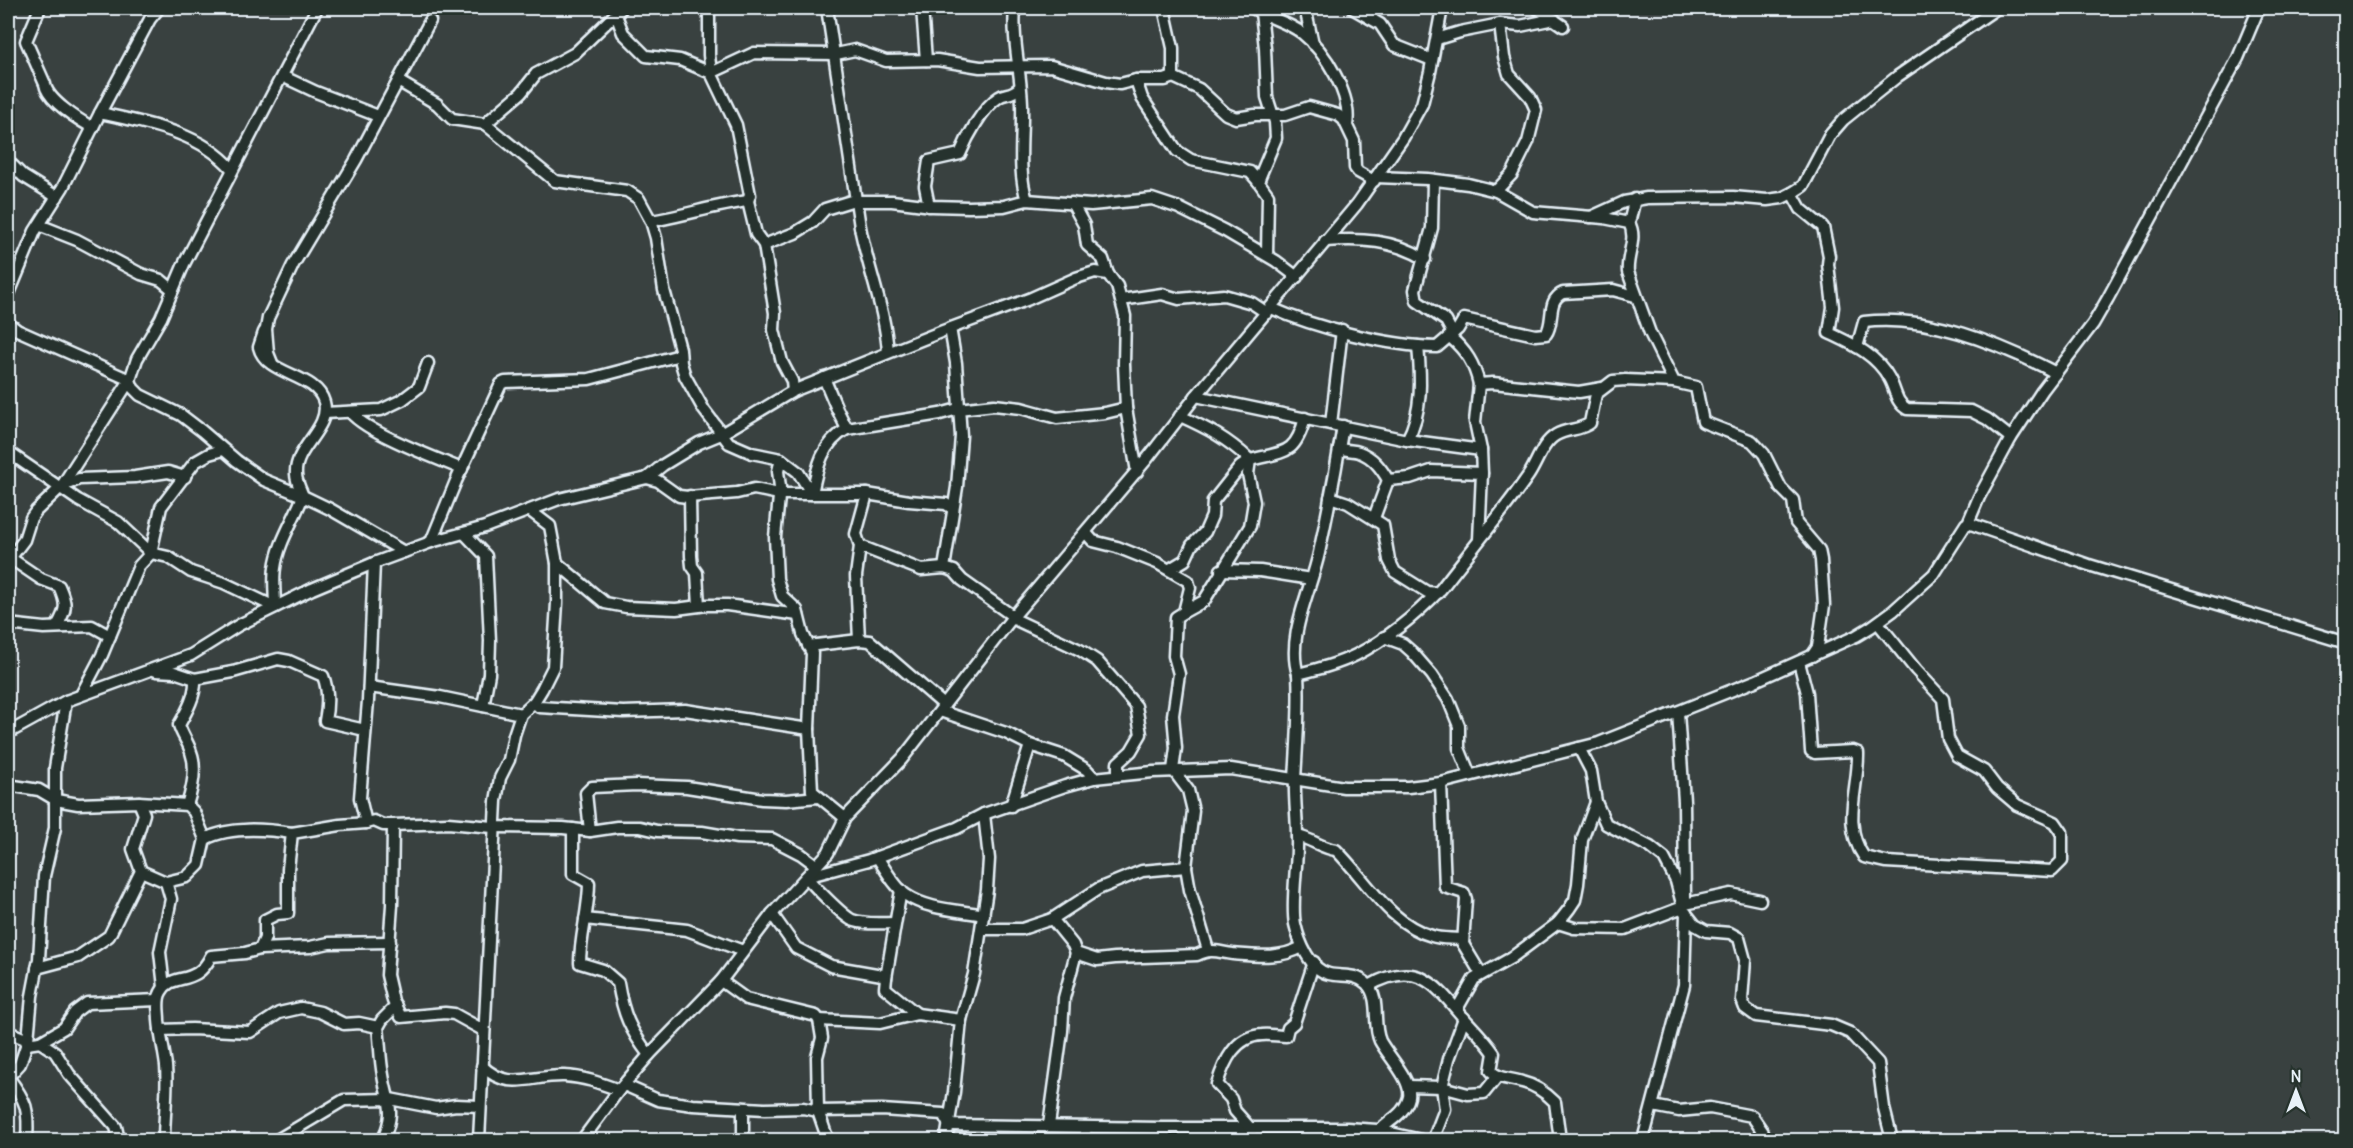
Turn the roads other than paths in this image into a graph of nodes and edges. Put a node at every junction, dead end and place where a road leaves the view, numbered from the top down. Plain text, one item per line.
1 (40, 8) edge
2 (159, 8) edge
3 (317, 8) edge
4 (709, 8) edge
5 (827, 8) edge
6 (922, 8) edge
7 (1015, 8) edge
8 (1164, 8) edge
9 (1305, 8) edge
10 (1352, 8) edge
11 (1376, 8) edge
12 (1442, 8) edge
13 (1536, 8) edge
14 (1997, 8) edge
15 (2259, 8) edge
16 (1257, 10) edge
17 (619, 11) edge
18 (1370, 18) junction
19 (430, 21) dead end
20 (1500, 24) junction
21 (1437, 39) junction
22 (1313, 44) junction
23 (836, 54) junction
24 (926, 60) junction
25 (1432, 60) junction
26 (1017, 66) junction
27 (711, 73) junction
28 (282, 76) junction
29 (1173, 77) junction
30 (1136, 80) junction
31 (398, 81) junction
32 (1020, 87) junction
33 (100, 113) junction
34 (1273, 115) junction
35 (378, 116) junction
36 (485, 124) junction
37 (1347, 125) junction
38 (93, 128) junction
39 (8, 162) edge
40 (232, 169) junction
41 (1375, 179) junction
42 (1433, 180) junction
43 (1258, 181) junction
44 (1496, 190) junction
45 (1792, 193) junction
46 (57, 197) junction
47 (1635, 199) junction
48 (1028, 200) junction
49 (748, 201) junction
50 (858, 201) junction
51 (1072, 203) junction
52 (929, 206) junction
53 (1591, 217) junction
54 (651, 221) junction
55 (1629, 223) junction
56 (39, 225) junction
57 (1325, 241) junction
58 (764, 244) junction
59 (1267, 255) junction
60 (1425, 259) junction
61 (1108, 274) junction
62 (1297, 277) junction
63 (173, 290) junction
64 (8, 296) edge
65 (1635, 296) junction
66 (1121, 300) junction
67 (1269, 311) junction
68 (8, 323) edge
69 (950, 328) junction
70 (1342, 330) junction
71 (1451, 335) junction
72 (1418, 346) junction
73 (1857, 346) junction
74 (888, 352) junction
75 (680, 354) junction
76 (428, 363) dead end
77 (2056, 373) junction
78 (824, 378) junction
79 (130, 380) junction
80 (1674, 381) junction
81 (1479, 384) junction
82 (1608, 386) junction
83 (793, 391) junction
84 (1196, 396) junction
85 (1126, 408) junction
86 (958, 409) junction
87 (325, 413) junction
88 (351, 413) junction
89 (1180, 416) junction
90 (1305, 418) junction
91 (1337, 425) junction
92 (847, 429) junction
93 (721, 434) junction
94 (2011, 438) junction
95 (1407, 440) junction
96 (1339, 448) junction
97 (223, 450) junction
98 (1481, 450) junction
99 (8, 452) edge
100 (781, 459) junction
101 (1250, 460) junction
102 (462, 469) junction
103 (1137, 472) junction
104 (1482, 473) junction
105 (185, 477) junction
106 (647, 478) junction
107 (1388, 480) junction
108 (61, 487) junction
109 (779, 494) junction
110 (812, 494) junction
111 (867, 494) junction
112 (303, 496) junction
113 (690, 496) junction
114 (1330, 497) junction
115 (953, 509) junction
116 (529, 510) junction
117 (1374, 518) junction
118 (1968, 523) junction
119 (464, 533) junction
120 (1086, 533) junction
121 (1479, 540) junction
122 (431, 542) junction
123 (860, 546) junction
124 (404, 552) junction
125 (151, 553) junction
126 (9, 560) edge
127 (557, 562) junction
128 (374, 563) junction
129 (944, 568) junction
130 (1170, 569) junction
131 (1221, 570) junction
132 (1311, 579) junction
133 (1438, 593) junction
134 (699, 606) junction
135 (275, 607) junction
136 (1185, 612) junction
137 (798, 615) junction
138 (1013, 617) junction
139 (1878, 623) junction
140 (8, 624) edge
141 (57, 626) junction
142 (110, 636) junction
143 (1384, 637) junction
144 (859, 640) junction
145 (2346, 644) edge
146 (808, 646) junction
147 (1812, 656) junction
148 (1799, 662) junction
149 (154, 669) junction
150 (1298, 674) junction
151 (195, 679) junction
152 (369, 687) junction
153 (81, 694) junction
154 (66, 701) junction
155 (534, 702) junction
156 (483, 706) junction
157 (942, 708) junction
158 (1678, 712) junction
159 (521, 714) junction
160 (809, 729) junction
161 (366, 730) junction
162 (8, 734) edge
163 (1030, 745) junction
164 (1579, 748) junction
165 (1173, 770) junction
166 (1118, 774) junction
167 (1470, 775) junction
168 (1094, 778) junction
169 (1295, 780) junction
170 (1440, 783) junction
171 (8, 784) edge
172 (818, 796) junction
173 (56, 800) junction
174 (139, 802) junction
175 (1596, 802) junction
176 (187, 806) junction
177 (1011, 806) junction
178 (984, 814) junction
179 (845, 818) junction
180 (366, 823) junction
181 (393, 825) junction
182 (493, 827) junction
183 (573, 829) junction
184 (590, 831) junction
185 (292, 833) junction
186 (1297, 836) junction
187 (205, 839) junction
188 (877, 858) junction
189 (816, 866) junction
190 (1186, 867) junction
191 (141, 871) junction
192 (807, 877) junction
193 (166, 882) junction
194 (901, 890) junction
195 (1760, 900) dead end
196 (1684, 909) junction
197 (772, 914) junction
198 (984, 915) junction
199 (585, 919) junction
200 (1052, 919) junction
201 (896, 923) junction
202 (1558, 923) junction
203 (982, 929) junction
204 (390, 942) junction
205 (1463, 944) junction
206 (1302, 947) junction
207 (260, 949) junction
208 (1208, 950) junction
209 (743, 951) junction
210 (1076, 953) junction
211 (1314, 963) junction
212 (37, 968) junction
213 (1481, 974) junction
214 (886, 978) junction
215 (721, 981) junction
216 (1369, 986) junction
217 (164, 987) junction
218 (158, 1000) junction
219 (396, 1006) junction
220 (1457, 1009) junction
221 (917, 1014) junction
222 (1464, 1018) junction
223 (819, 1020) junction
224 (961, 1020) junction
225 (378, 1027) junction
226 (160, 1030) junction
227 (483, 1030) junction
228 (8, 1032) edge
229 (27, 1042) junction
230 (40, 1042) junction
231 (649, 1055) junction
232 (482, 1066) junction
233 (8, 1077) edge
234 (1497, 1077) junction
235 (1408, 1086) junction
236 (1442, 1087) junction
237 (621, 1088) junction
238 (390, 1100) junction
239 (480, 1106) junction
240 (1653, 1106) junction
241 (743, 1108) junction
242 (818, 1111) junction
243 (949, 1125) junction
244 (1049, 1125) junction
245 (1085, 1127) junction
246 (1251, 1129) junction
247 (1374, 1135) edge
248 (27, 1140) edge
249 (119, 1140) edge
250 (164, 1140) edge
251 (277, 1140) edge
252 (383, 1140) edge
253 (479, 1140) edge
254 (582, 1140) edge
255 (743, 1140) edge
256 (828, 1140) edge
257 (946, 1140) edge
258 (1085, 1140) edge
259 (1250, 1140) edge
260 (1421, 1140) edge
261 (1433, 1140) edge
262 (1560, 1140) edge
263 (1643, 1140) edge
264 (1766, 1140) edge
265 (1892, 1140) edge

1 - 38 street
2 - 33 street
3 - 28 street
4 - 27 street
5 - 23 street
6 - 24 street
7 - 26 street
8 - 29 street
9 - 22 street
10 - 18 street
11 - 18 street
12 - 21 street
13 - 20 street
14 - 45 street
15 - 77 street
16 - 22 street
16 - 34 street
17 - 27 street
17 - 36 street
18 - 25 street
19 - 31 street
20 - 21 street
20 - 44 street
21 - 25 street
22 - 37 street
23 - 24 street
23 - 27 street
23 - 50 street
24 - 26 street
25 - 41 street
26 - 30 street
26 - 32 street
27 - 49 street
28 - 35 street
28 - 40 street
29 - 30 street
29 - 34 street
30 - 43 street
31 - 35 street
31 - 36 street
32 - 48 street
32 - 52 street
33 - 38 street
33 - 40 street
34 - 37 street
34 - 43 street
35 - 87 street
36 - 54 street
37 - 41 street
38 - 46 street
39 - 46 street
40 - 63 street
41 - 42 street
41 - 57 street
42 - 44 street
42 - 60 street
43 - 59 street
44 - 53 street
45 - 47 street
45 - 73 street
46 - 56 street
47 - 53 street
47 - 55 street
48 - 51 street
48 - 52 street
49 - 54 street
49 - 58 street
50 - 52 street
50 - 58 street
50 - 74 street
51 - 59 street
51 - 61 street
53 - 55 street
54 - 75 street
55 - 65 street
56 - 63 street
56 - 64 street
57 - 60 street
57 - 62 street
58 - 83 street
59 - 62 street
60 - 71 street
61 - 66 street
61 - 69 street
62 - 67 street
63 - 79 street
65 - 71 street
65 - 80 street
66 - 67 street
66 - 85 street
67 - 70 street
67 - 84 street
68 - 79 street
69 - 74 street
69 - 86 street
70 - 72 street
70 - 91 street
71 - 72 street
71 - 81 street
72 - 95 street
73 - 77 street
73 - 94 street
74 - 78 street
75 - 93 street
75 - 102 street
76 - 88 street
77 - 94 street
78 - 83 street
78 - 92 street
79 - 97 street
79 - 108 street
80 - 82 street
80 - 147 street
81 - 82 street
81 - 98 street
82 - 121 street
83 - 93 street
84 - 89 street
84 - 90 street
85 - 86 street
85 - 103 street
86 - 92 street
86 - 115 street
87 - 88 street
87 - 112 street
88 - 102 street
89 - 101 street
89 - 103 street
90 - 91 street
90 - 101 street
91 - 95 street
91 - 96 street
92 - 110 street
93 - 100 street
93 - 106 street
94 - 118 street
95 - 98 street
96 - 107 street
96 - 114 street
97 - 105 street
97 - 112 street
98 - 104 street
99 - 108 street
100 - 109 street
100 - 110 street
101 - 130 street
101 - 131 street
102 - 122 street
103 - 120 street
104 - 107 street
104 - 121 street
105 - 108 street
105 - 125 street
106 - 113 street
106 - 116 street
107 - 117 street
108 - 125 street
108 - 126 street
109 - 110 street
109 - 113 street
109 - 137 street
110 - 111 street
111 - 115 street
111 - 123 street
112 - 124 street
112 - 135 street
113 - 134 street
114 - 117 street
114 - 132 street
115 - 129 street
116 - 119 street
116 - 127 street
117 - 133 street
118 - 139 street
118 - 145 street
119 - 122 street
119 - 156 street
120 - 130 street
120 - 138 street
121 - 133 street
122 - 124 street
123 - 129 street
123 - 144 street
124 - 128 street
125 - 135 street
125 - 142 street
126 - 141 street
127 - 134 street
127 - 155 street
128 - 135 street
128 - 152 street
129 - 138 street
130 - 136 street
131 - 132 street
131 - 136 street
132 - 150 street
133 - 143 street
134 - 137 street
135 - 149 street
136 - 165 street
137 - 146 street
138 - 157 street
138 - 166 street
139 - 147 street
139 - 148 street
140 - 141 street
141 - 142 street
142 - 153 street
143 - 150 street
143 - 167 street
144 - 146 street
144 - 157 street
146 - 160 street
147 - 148 street
148 - 158 street
149 - 151 street
149 - 153 street
150 - 169 street
151 - 161 street
151 - 176 street
152 - 156 street
152 - 161 street
153 - 154 street
154 - 162 street
154 - 173 street
155 - 159 street
155 - 160 street
156 - 159 street
157 - 163 street
157 - 179 street
158 - 164 street
158 - 196 street
159 - 182 street
160 - 172 street
161 - 180 street
163 - 168 street
163 - 177 street
164 - 167 street
164 - 175 street
165 - 166 street
165 - 169 street
165 - 190 street
166 - 168 street
167 - 170 street
168 - 177 street
169 - 170 street
169 - 186 street
170 - 205 street
171 - 173 street
172 - 179 street
172 - 184 street
173 - 174 street
173 - 212 street
174 - 176 street
174 - 191 street
175 - 196 street
175 - 202 street
176 - 187 street
177 - 178 street
178 - 188 street
178 - 198 street
179 - 189 street
180 - 181 street
180 - 185 street
181 - 182 street
181 - 204 street
182 - 183 street
182 - 227 street
183 - 184 street
183 - 199 street
184 - 189 street
185 - 187 street
185 - 207 street
186 - 205 street
186 - 206 street
187 - 193 street
188 - 192 street
188 - 194 street
189 - 192 street
190 - 200 street
190 - 208 street
191 - 193 street
191 - 212 street
192 - 197 street
192 - 201 street
193 - 217 street
194 - 198 street
194 - 201 street
195 - 196 street
196 - 202 street
196 - 240 street
196 - 265 street
197 - 209 street
197 - 214 street
198 - 203 street
199 - 209 street
199 - 231 street
200 - 203 street
200 - 210 street
201 - 214 street
202 - 213 street
203 - 224 street
204 - 207 street
204 - 219 street
205 - 213 street
206 - 208 street
206 - 211 street
207 - 217 street
208 - 210 street
209 - 215 street
210 - 244 street
211 - 216 street
211 - 246 street
212 - 229 street
213 - 220 street
214 - 221 street
215 - 223 street
215 - 231 street
216 - 220 street
216 - 235 street
217 - 218 street
218 - 226 street
218 - 230 street
219 - 225 street
219 - 227 street
220 - 222 street
221 - 223 street
221 - 224 street
222 - 234 street
222 - 236 street
223 - 242 street
224 - 243 street
225 - 226 street
225 - 238 street
226 - 250 street
227 - 232 street
228 - 229 street
229 - 230 street
229 - 233 street
230 - 249 street
231 - 237 street
232 - 237 street
232 - 239 street
233 - 248 street
234 - 236 street
234 - 262 street
235 - 236 street
235 - 247 street
236 - 261 street
237 - 241 street
237 - 254 street
238 - 239 street
238 - 251 street
238 - 252 street
239 - 253 street
240 - 263 street
240 - 264 street
241 - 242 street
241 - 255 street
242 - 243 street
242 - 256 street
243 - 244 street
243 - 257 street
244 - 245 street
245 - 246 street
245 - 258 street
246 - 247 street
246 - 259 street
247 - 260 street

